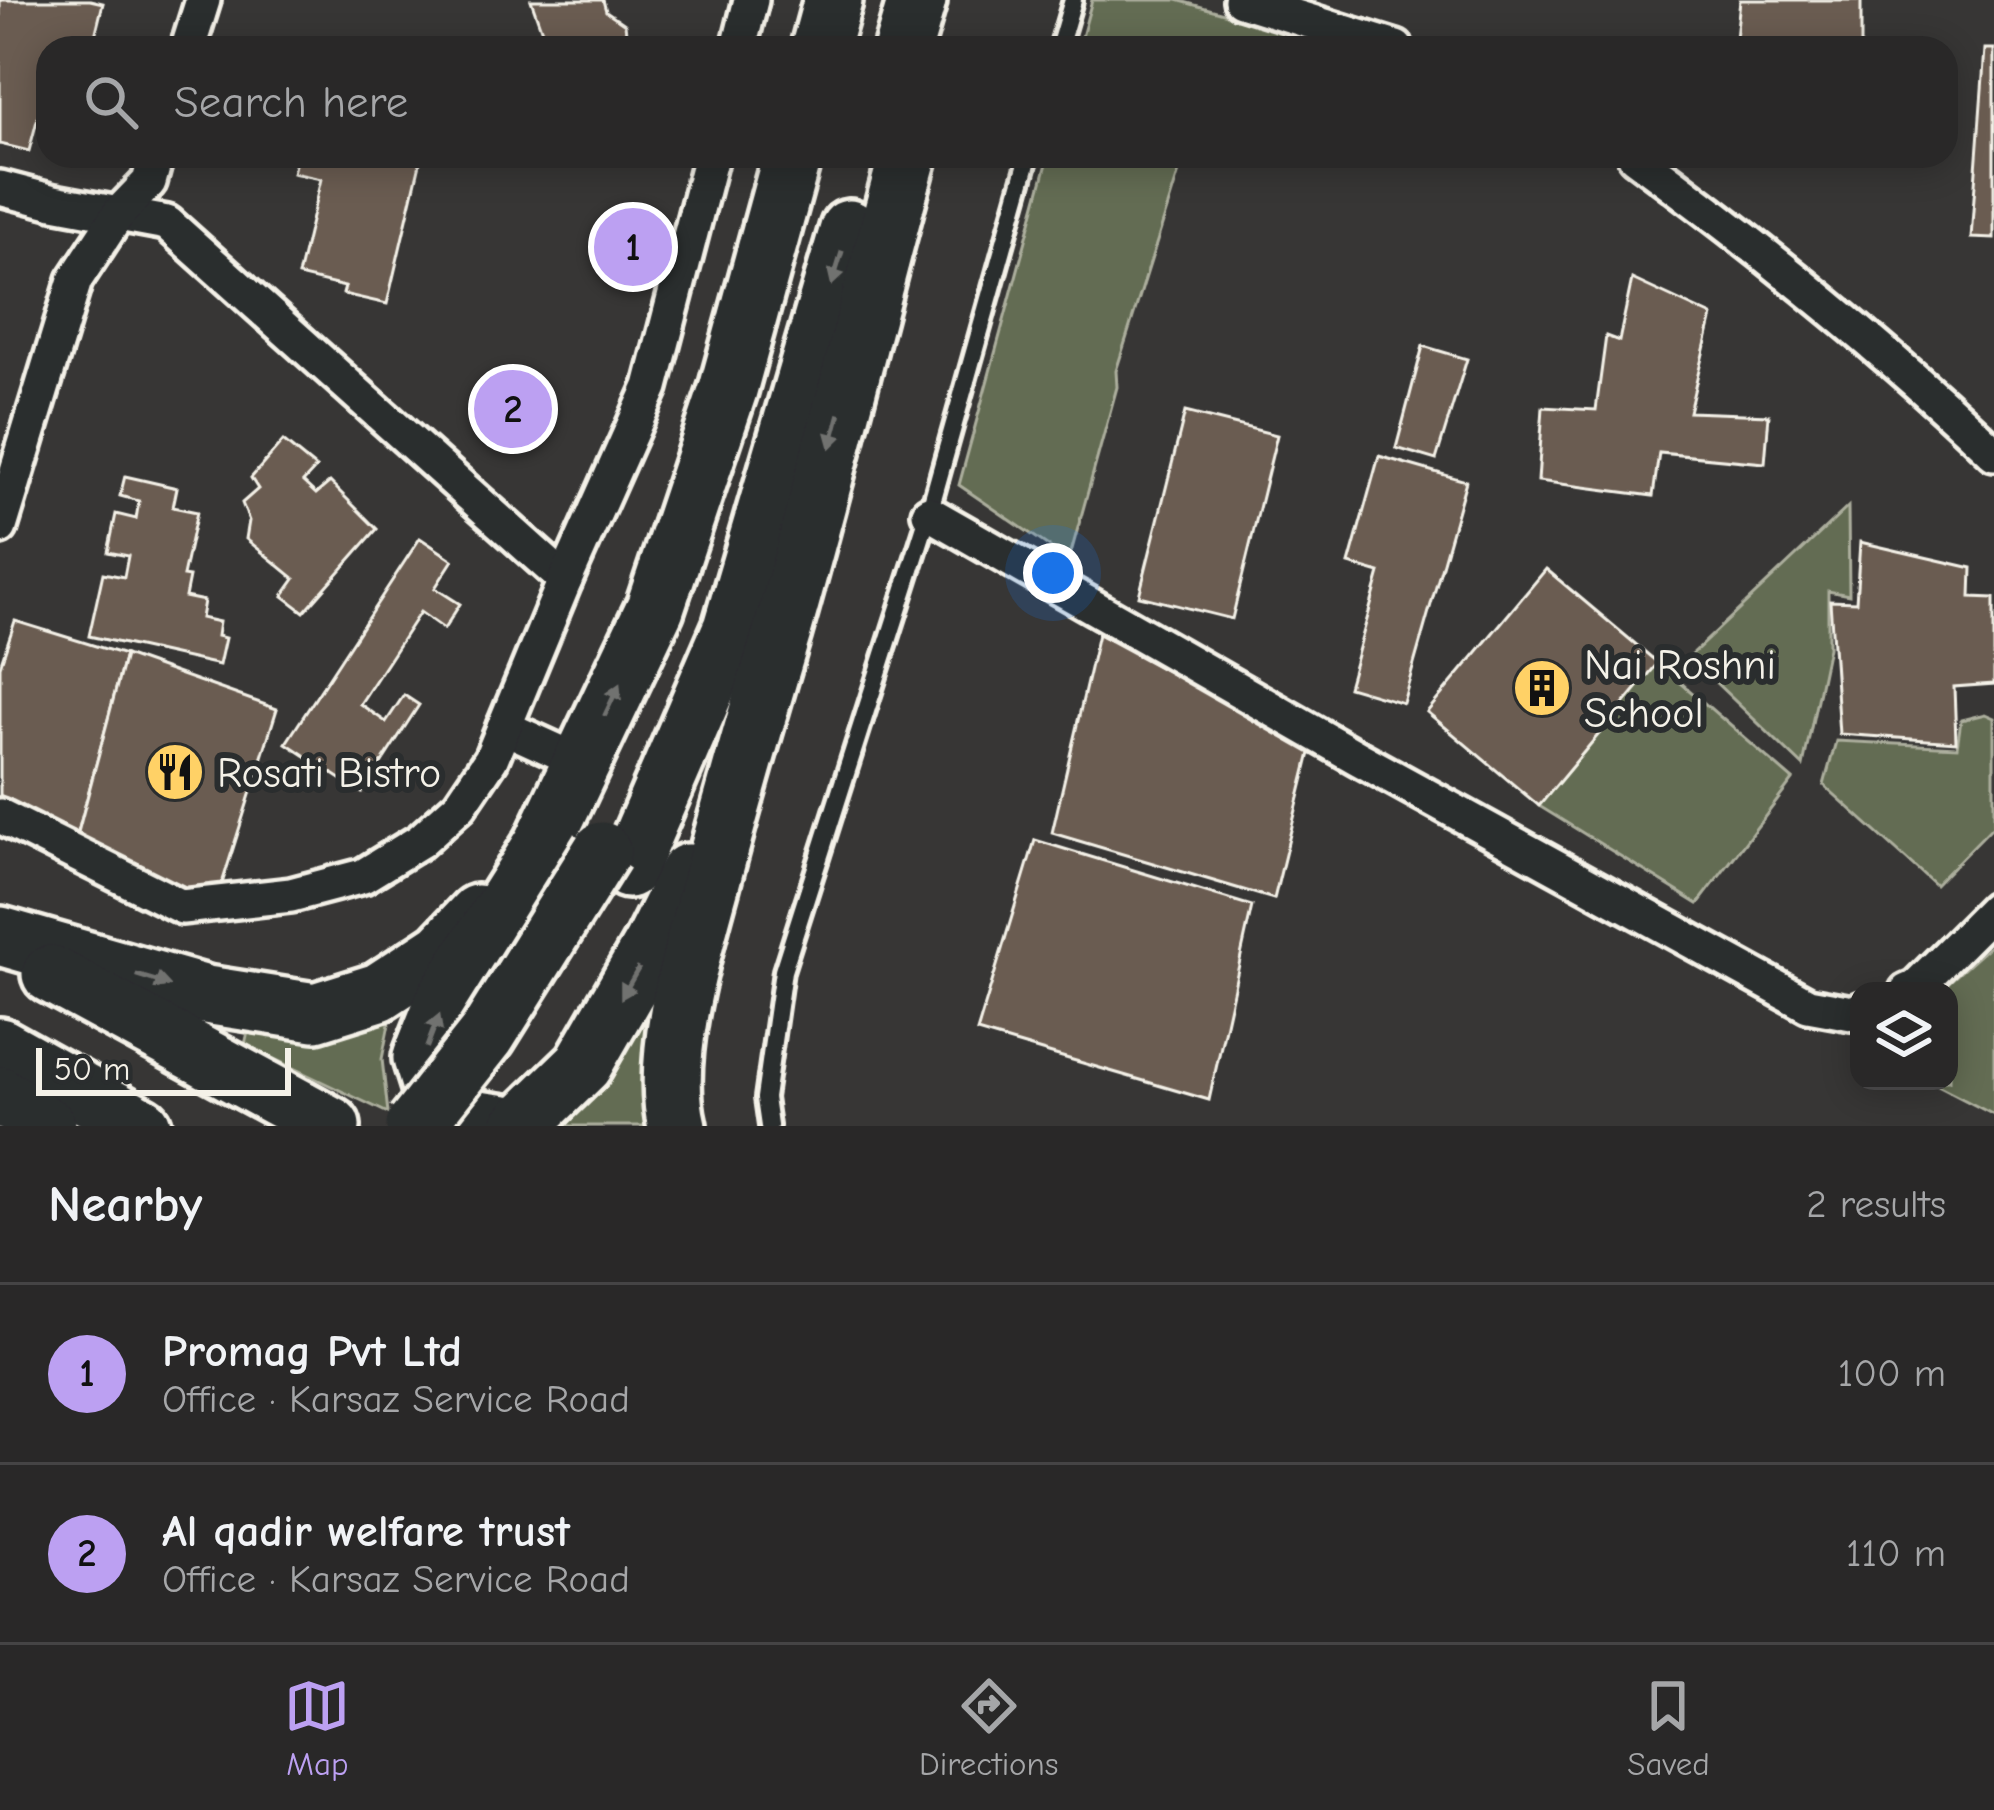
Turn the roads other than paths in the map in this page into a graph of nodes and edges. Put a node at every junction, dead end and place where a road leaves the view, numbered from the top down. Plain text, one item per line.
1 (202, 0) edge
2 (751, 0) edge
3 (833, 0) edge
4 (869, 0) edge
5 (917, 0) edge
6 (951, 0) edge
7 (1073, 0) edge
8 (1241, 0) edge
9 (192, 36) edge
10 (742, 36) edge
11 (823, 36) edge
12 (859, 36) edge
13 (906, 36) edge
14 (941, 36) edge
15 (1062, 36) edge
16 (1357, 36) edge
17 (153, 168) edge
18 (708, 168) edge
19 (789, 168) edge
20 (825, 168) edge
21 (867, 168) edge
22 (905, 168) edge
23 (1026, 168) edge
24 (1652, 168) edge
25 (0, 188) edge
26 (118, 212) junction
27 (1994, 453) edge
28 (929, 514) junction
29 (0, 527) edge
30 (565, 580) junction
31 (504, 727) junction
32 (583, 763) junction
33 (741, 767) junction
34 (0, 816) edge
35 (543, 844) junction
36 (615, 860) junction
37 (1994, 909) edge
38 (0, 936) edge
39 (0, 946) edge
40 (1921, 982) edge
41 (1850, 1013) edge
42 (0, 1047) edge
43 (0, 1094) edge
44 (47, 1126) edge
45 (142, 1126) edge
46 (331, 1126) edge
47 (416, 1126) edge
48 (465, 1126) edge
49 (520, 1126) edge
50 (677, 1126) edge
51 (769, 1126) edge

1 - 9 street
2 - 10 street
3 - 11 highway
4 - 12 highway
5 - 13 highway
6 - 14 highway
7 - 15 lane
8 - 16 street
17 - 26 street
18 - 30 street
32 -> 19 highway
20 - 36 highway
21 -> 36 highway
22 -> 33 highway
23 - 28 lane
24 - 27 street
25 - 26 street
26 - 29 street
26 - 30 street
28 - 41 street
28 - 51 lane
30 - 31 street
31 - 32 street
31 - 34 street
32 - 35 highway
33 -> 49 highway
33 - 50 highway
38 -> 35 highway
49 -> 35 highway
36 - 47 highway, bridge
36 - 48 highway
37 - 40 street
39 - 46 highway
42 - 45 highway
43 - 44 highway

